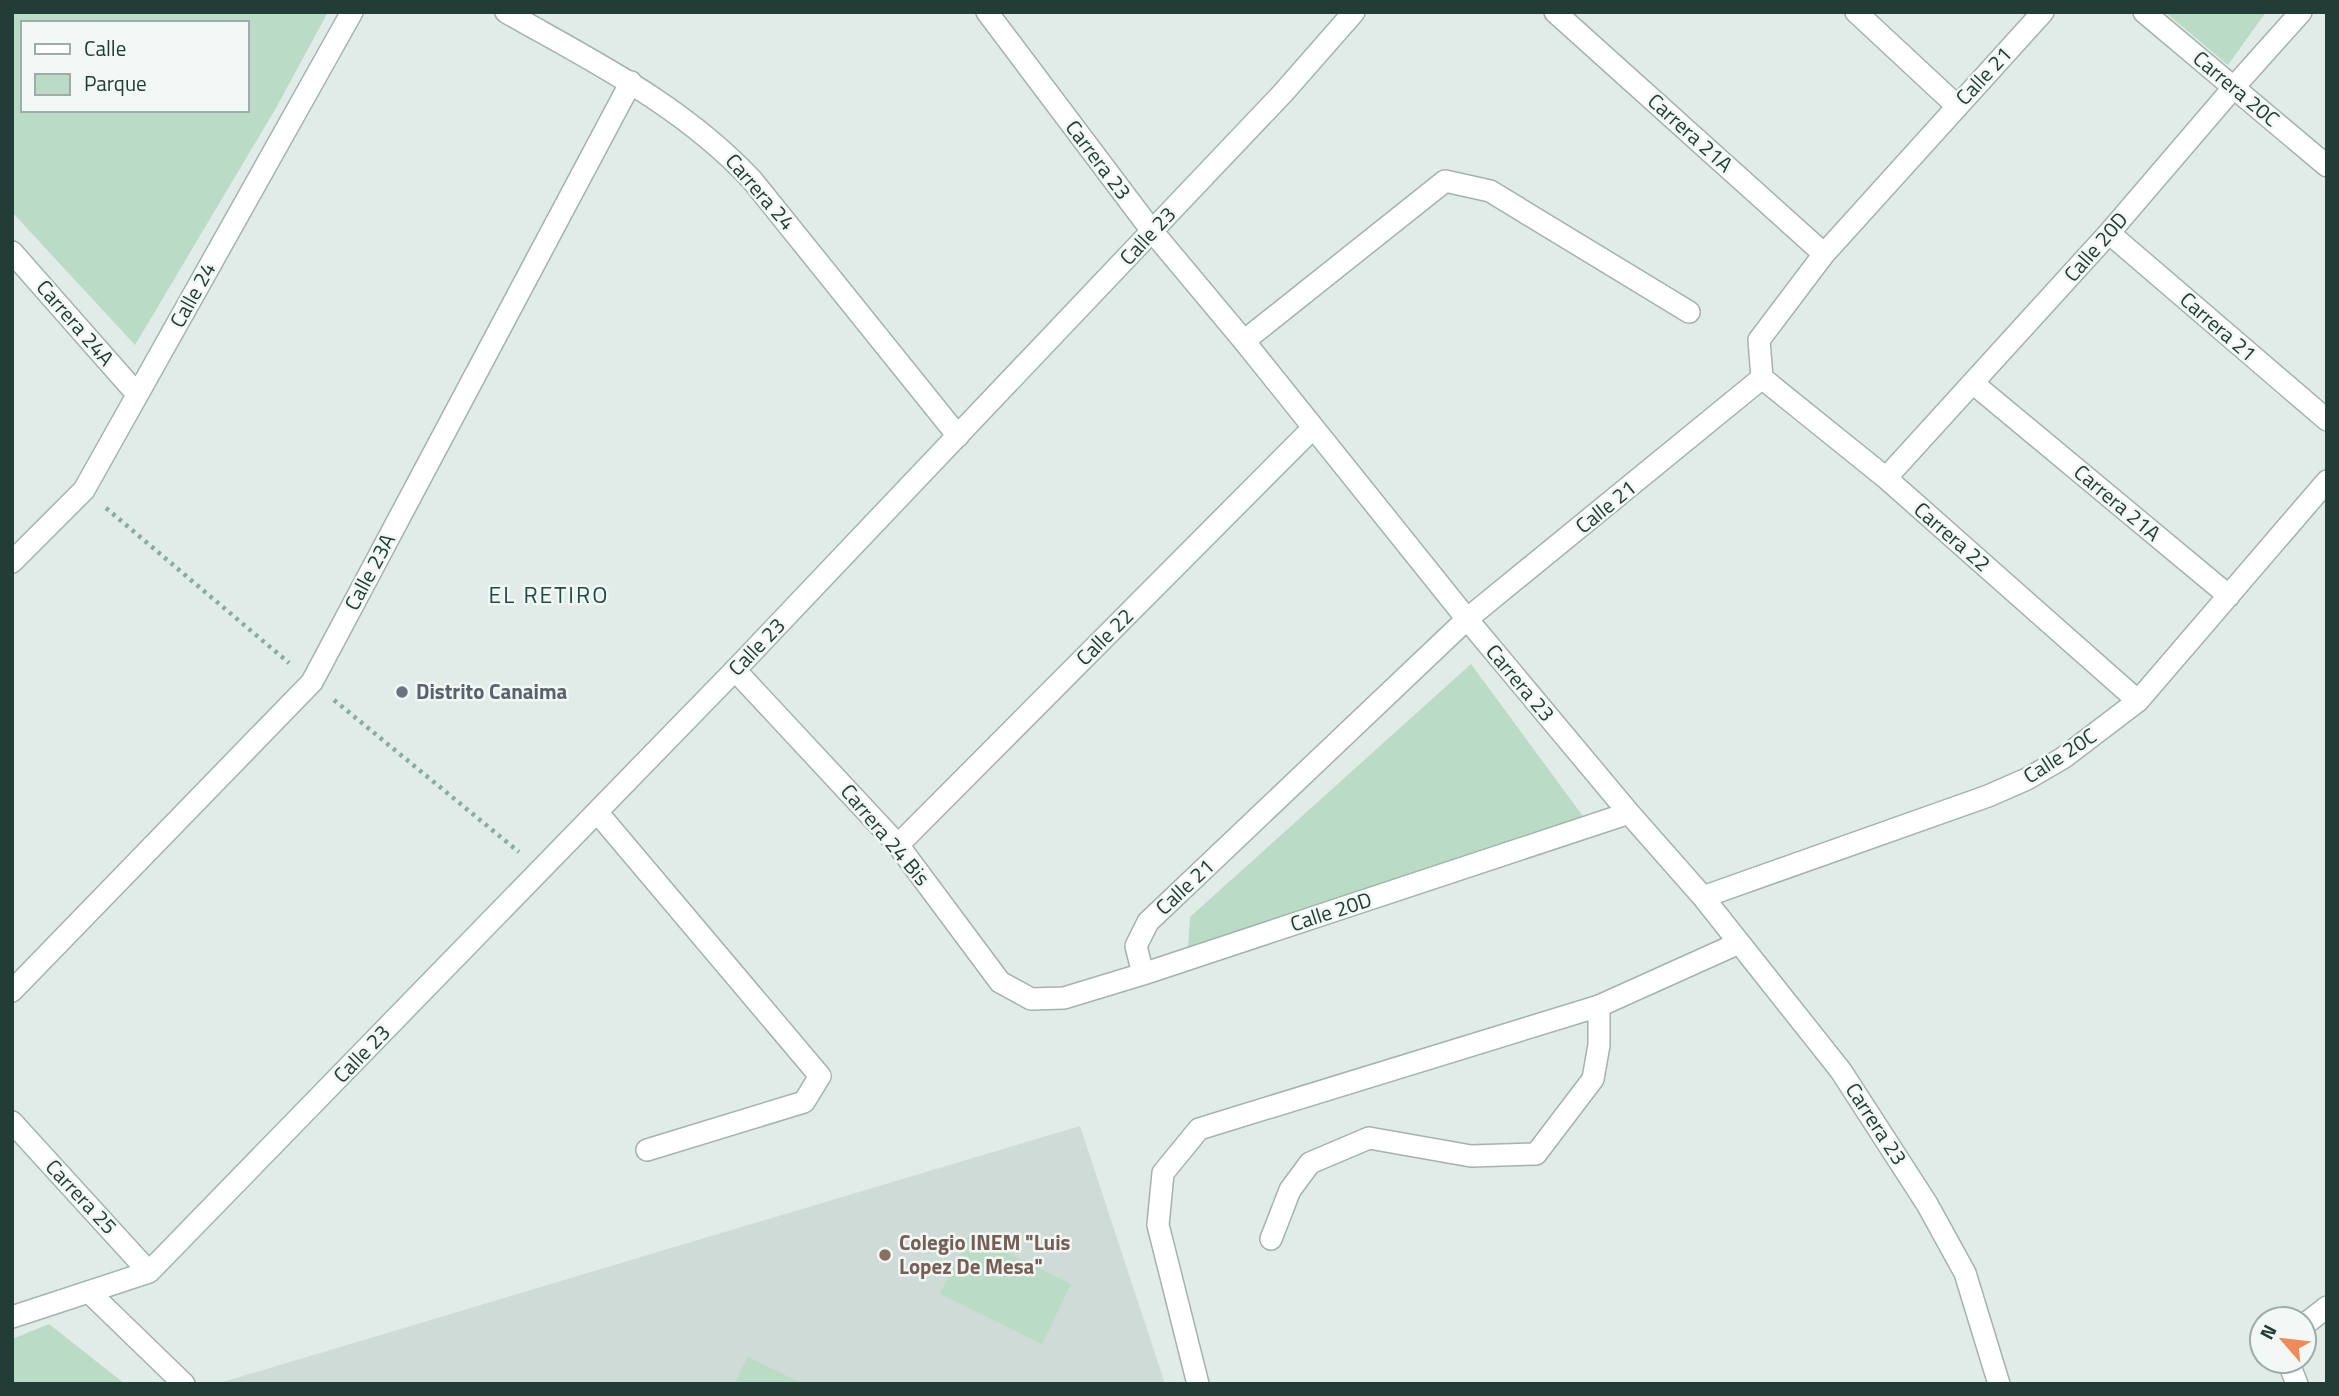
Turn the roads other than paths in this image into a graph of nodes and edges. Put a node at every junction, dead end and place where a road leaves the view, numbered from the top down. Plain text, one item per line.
1 (352, 12) edge
2 (506, 12) edge
3 (987, 12) edge
4 (1354, 12) edge
5 (1555, 12) edge
6 (1856, 12) edge
7 (2043, 12) edge
8 (2144, 12) edge
9 (2301, 12) edge
10 (631, 82) junction
11 (2234, 87) junction
12 (1956, 106) junction
13 (2327, 166) edge
14 (1152, 232) junction
15 (2109, 233) junction
16 (12, 252) edge
17 (1824, 254) junction
18 (1689, 312) dead end
19 (1244, 341) junction
20 (1762, 378) junction
21 (1974, 384) junction
22 (137, 394) junction
23 (2327, 420) edge
24 (1313, 428) junction
25 (958, 436) junction
26 (1886, 478) junction
27 (2327, 481) edge
28 (12, 562) edge
29 (2229, 596) junction
30 (1468, 619) junction
31 (736, 670) junction
32 (2138, 701) junction
33 (597, 812) junction
34 (1629, 813) junction
35 (898, 845) junction
36 (1703, 897) junction
37 (1739, 943) junction
38 (1143, 974) junction
39 (12, 991) edge
40 (1031, 999) joint
41 (1599, 1006) junction
42 (12, 1122) edge
43 (647, 1150) dead end
44 (1271, 1239) dead end
45 (149, 1272) junction
46 (89, 1292) junction
47 (12, 1317) edge
48 (184, 1384) edge
49 (1198, 1384) edge
50 (1999, 1384) edge

1 - 22 street, Calle 24
2 - 10 street, Carrera 24
3 - 14 street, Carrera 23
4 - 14 street, Calle 23
5 - 17 street, Carrera 21A
6 - 12 street
7 - 12 street, Calle 21
8 - 11 street, Carrera 20C
9 - 11 street, Calle 20D
10 - 25 street, Carrera 24
10 - 39 street, Calle 23A
11 - 13 street, Carrera 20C
11 - 15 street, Calle 20D
12 - 17 street, Calle 21
14 - 19 street, Carrera 23
14 - 25 street, Calle 23
15 - 21 street, Calle 20D
15 - 23 street, Carrera 21
16 - 22 street, Carrera 24A
17 - 20 street, Calle 21
18 - 19 street
19 - 24 street, Carrera 23
20 - 26 street, Carrera 22
20 - 30 street, Calle 21
21 - 26 street, Calle 20D
21 - 29 street, Carrera 21A
22 - 28 street, Calle 24
24 - 30 street, Carrera 23
24 - 35 street, Calle 22
25 - 31 street, Calle 23
26 - 32 street, Carrera 22
27 - 29 street, Calle 20C
29 - 32 street, Calle 20C
30 - 34 street, Carrera 23
30 - 38 street, Calle 21
31 - 33 street, Calle 23
31 - 35 street, Carrera 24 Bis
32 - 36 street, Calle 20C
33 - 43 street
33 - 45 street, Calle 23
34 - 36 street, Carrera 23
34 - 38 street, Calle 20D
35 - 40 street, Carrera 24 Bis
36 - 37 street, Carrera 23
37 - 41 street
37 - 50 street, Carrera 23
38 - 40 street, Calle 20D
41 - 44 street
41 - 49 street
42 - 45 street, Carrera 25
45 - 46 street
46 - 47 street
46 - 48 street

